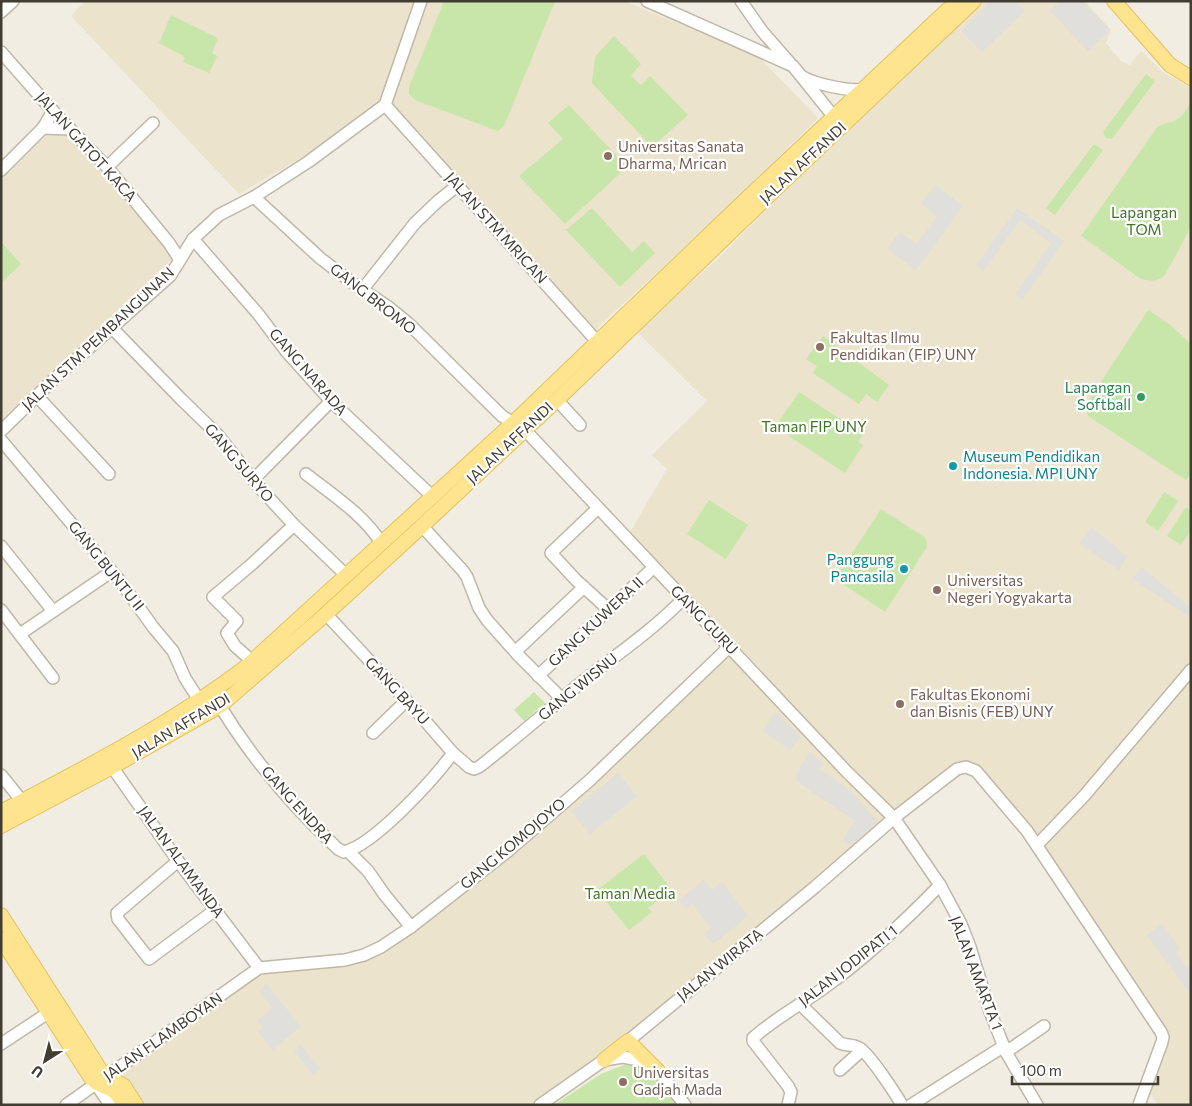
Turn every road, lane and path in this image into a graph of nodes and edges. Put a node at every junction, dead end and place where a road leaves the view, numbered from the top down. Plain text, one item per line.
1 (13, 1) edge
2 (421, 1) edge
3 (647, 1) edge
4 (741, 1) edge
5 (957, 1) edge
6 (974, 1) edge
7 (1114, 1) edge
8 (1, 12) edge
9 (3, 58) edge
10 (796, 70) junction
11 (1191, 78) edge
12 (864, 89) junction
13 (385, 105) junction
14 (53, 111) junction
15 (834, 117) junction
16 (153, 123) dead end
17 (43, 128) junction
18 (70, 129) junction
19 (107, 167) junction
20 (1, 170) edge
21 (458, 185) junction
22 (254, 197) junction
23 (756, 199) junction
24 (193, 239) junction
25 (169, 243) junction
26 (186, 249) junction
27 (180, 260) junction
28 (362, 290) junction
29 (112, 328) junction
30 (602, 347) junction
31 (37, 396) junction
32 (557, 400) junction
33 (330, 401) junction
34 (580, 425) dead end
35 (519, 427) junction
36 (1, 431) edge
37 (1, 440) edge
38 (109, 474) dead end
39 (306, 474) dead end
40 (253, 480) junction
41 (433, 497) junction
42 (597, 508) junction
43 (294, 525) junction
44 (422, 526) junction
45 (382, 544) junction
46 (1, 546) edge
47 (653, 568) junction
48 (111, 572) junction
49 (347, 576) junction
50 (584, 587) junction
51 (683, 599) junction
52 (1, 610) edge
53 (609, 610) junction
54 (53, 611) junction
55 (326, 614) junction
56 (20, 634) junction
57 (729, 647) junction
58 (516, 651) junction
59 (252, 667) junction
60 (1191, 670) edge
61 (538, 676) junction
62 (52, 678) dead end
63 (562, 699) junction
64 (199, 700) junction
65 (406, 701) junction
66 (220, 706) junction
67 (373, 733) dead end
68 (453, 753) junction
69 (108, 761) junction
70 (469, 767) joint
71 (1, 775) edge
72 (22, 801) junction
73 (1, 812) edge
74 (894, 818) junction
75 (1, 826) edge
76 (1037, 845) junction
77 (348, 851) junction
78 (178, 861) junction
79 (940, 885) junction
80 (215, 910) junction
81 (1, 915) edge
82 (412, 927) junction
83 (1, 939) edge
84 (259, 968) junction
85 (800, 1004) junction
86 (48, 1013) junction
87 (1044, 1026) dead end
88 (628, 1041) junction
89 (1, 1044) edge
90 (1005, 1049) junction
91 (862, 1050) junction
92 (604, 1060) junction
93 (840, 1070) dead end
94 (658, 1071) junction
95 (100, 1081) junction
96 (66, 1105) edge
97 (110, 1105) edge
98 (126, 1105) edge
99 (136, 1105) edge
100 (540, 1105) edge
101 (685, 1105) edge
102 (788, 1105) edge
103 (902, 1105) edge
104 (911, 1105) edge
105 (1037, 1105) edge
106 (1139, 1105) edge

1 - 8 street
2 - 13 street
3 - 10 street
4 - 10 street
5 - 12 main road, JALAN AFFANDI
6 - 23 main road, JALAN AFFANDI
7 - 11 main road
9 - 14 street, JALAN GATOT KACA
10 - 12 street
10 - 15 street
12 - 15 main road, JALAN AFFANDI
13 - 21 street, JALAN STM MRICAN
13 - 22 street, JALAN STM PEMBANGUNAN
14 - 17 street
14 - 18 street, JALAN GATOT KACA
15 - 23 main road, JALAN AFFANDI
16 - 19 street
17 - 18 street
17 - 20 street
18 - 19 street, JALAN GATOT KACA
19 - 25 street, JALAN GATOT KACA
21 - 28 street
21 - 30 street, JALAN STM MRICAN
22 - 24 street, JALAN STM PEMBANGUNAN
22 - 28 street, GANG BROMO
23 - 30 main road, JALAN AFFANDI
24 - 26 street, JALAN STM PEMBANGUNAN
24 - 33 street, GANG NARADA
25 - 26 street
25 - 27 street, JALAN GATOT KACA
26 - 27 street, JALAN STM PEMBANGUNAN
27 - 29 street, JALAN STM PEMBANGUNAN
28 - 35 street, GANG BROMO
29 - 31 street, JALAN STM PEMBANGUNAN
29 - 40 street, GANG SURYO
30 - 32 main road, JALAN AFFANDI
30 - 35 main road, JALAN AFFANDI
31 - 36 street, JALAN STM PEMBANGUNAN
31 - 38 street
32 - 34 street
32 - 35 main road, JALAN AFFANDI
33 - 40 street
33 - 41 street, GANG NARADA
35 - 41 main road, JALAN AFFANDI
35 - 42 street, GANG GURU
35 - 44 main road, JALAN AFFANDI
37 - 48 street, GANG BUNTU II
39 - 45 street
40 - 43 street, GANG SURYO
41 - 45 main road, JALAN AFFANDI
42 - 47 street, GANG GURU
42 - 50 street
43 - 49 street, GANG SURYO
43 - 59 street
44 - 55 main road, JALAN AFFANDI
44 - 58 street
45 - 49 main road, JALAN AFFANDI
46 - 54 street
47 - 51 street, GANG GURU
47 - 53 street, GANG KUWERA II
48 - 54 street
48 - 64 street, GANG BUNTU II
49 - 59 main road, JALAN AFFANDI
50 - 53 street
50 - 58 street
51 - 57 street, GANG GURU
51 - 63 street, GANG WISNU
52 - 56 street
53 - 61 street, GANG KUWERA II
54 - 56 street
55 - 59 main road, JALAN AFFANDI
55 - 65 street, GANG BAYU
56 - 62 street
57 - 74 street, GANG GURU
57 - 82 street, GANG KOMOJOYO
58 - 61 street
59 - 64 main road, JALAN AFFANDI
59 - 66 main road, JALAN AFFANDI
60 - 76 street
61 - 63 street
63 - 70 street, GANG WISNU
64 - 69 main road, JALAN AFFANDI
65 - 67 street
65 - 68 street, GANG BAYU
66 - 69 main road, JALAN AFFANDI
66 - 77 street, GANG ENDRA
68 - 70 street, GANG BAYU
68 - 77 street, GANG ENDRA
69 - 72 main road, JALAN AFFANDI
69 - 75 main road, JALAN AFFANDI
69 - 78 street, JALAN ALAMANDA
71 - 72 street
72 - 73 main road, JALAN AFFANDI
74 - 76 street, JALAN WIRATA
74 - 79 street, JALAN AMARTA 1
74 - 88 street, JALAN WIRATA
76 - 106 street
77 - 82 street
78 - 80 street, JALAN ALAMANDA
78 - 80 street
79 - 85 street, JALAN JODIPATI 1
79 - 90 street, JALAN AMARTA 1
80 - 84 street, JALAN ALAMANDA
81 - 95 main road
82 - 84 street, GANG KOMOJOYO
83 - 86 main road
84 - 95 street, JALAN FLAMBOYAN
85 - 91 street
85 - 102 street, JALAN JODIPATI 1
86 - 89 street
86 - 95 main road
87 - 90 street
88 - 92 main road, JALAN WIRATA
88 - 94 main road
90 - 104 street
90 - 105 street, JALAN AMARTA 1
91 - 93 street
91 - 103 street
92 - 94 street
92 - 100 street, JALAN WIRATA
94 - 101 street
95 - 96 street, JALAN FLAMBOYAN
95 - 97 street
95 - 98 main road
95 - 99 main road

